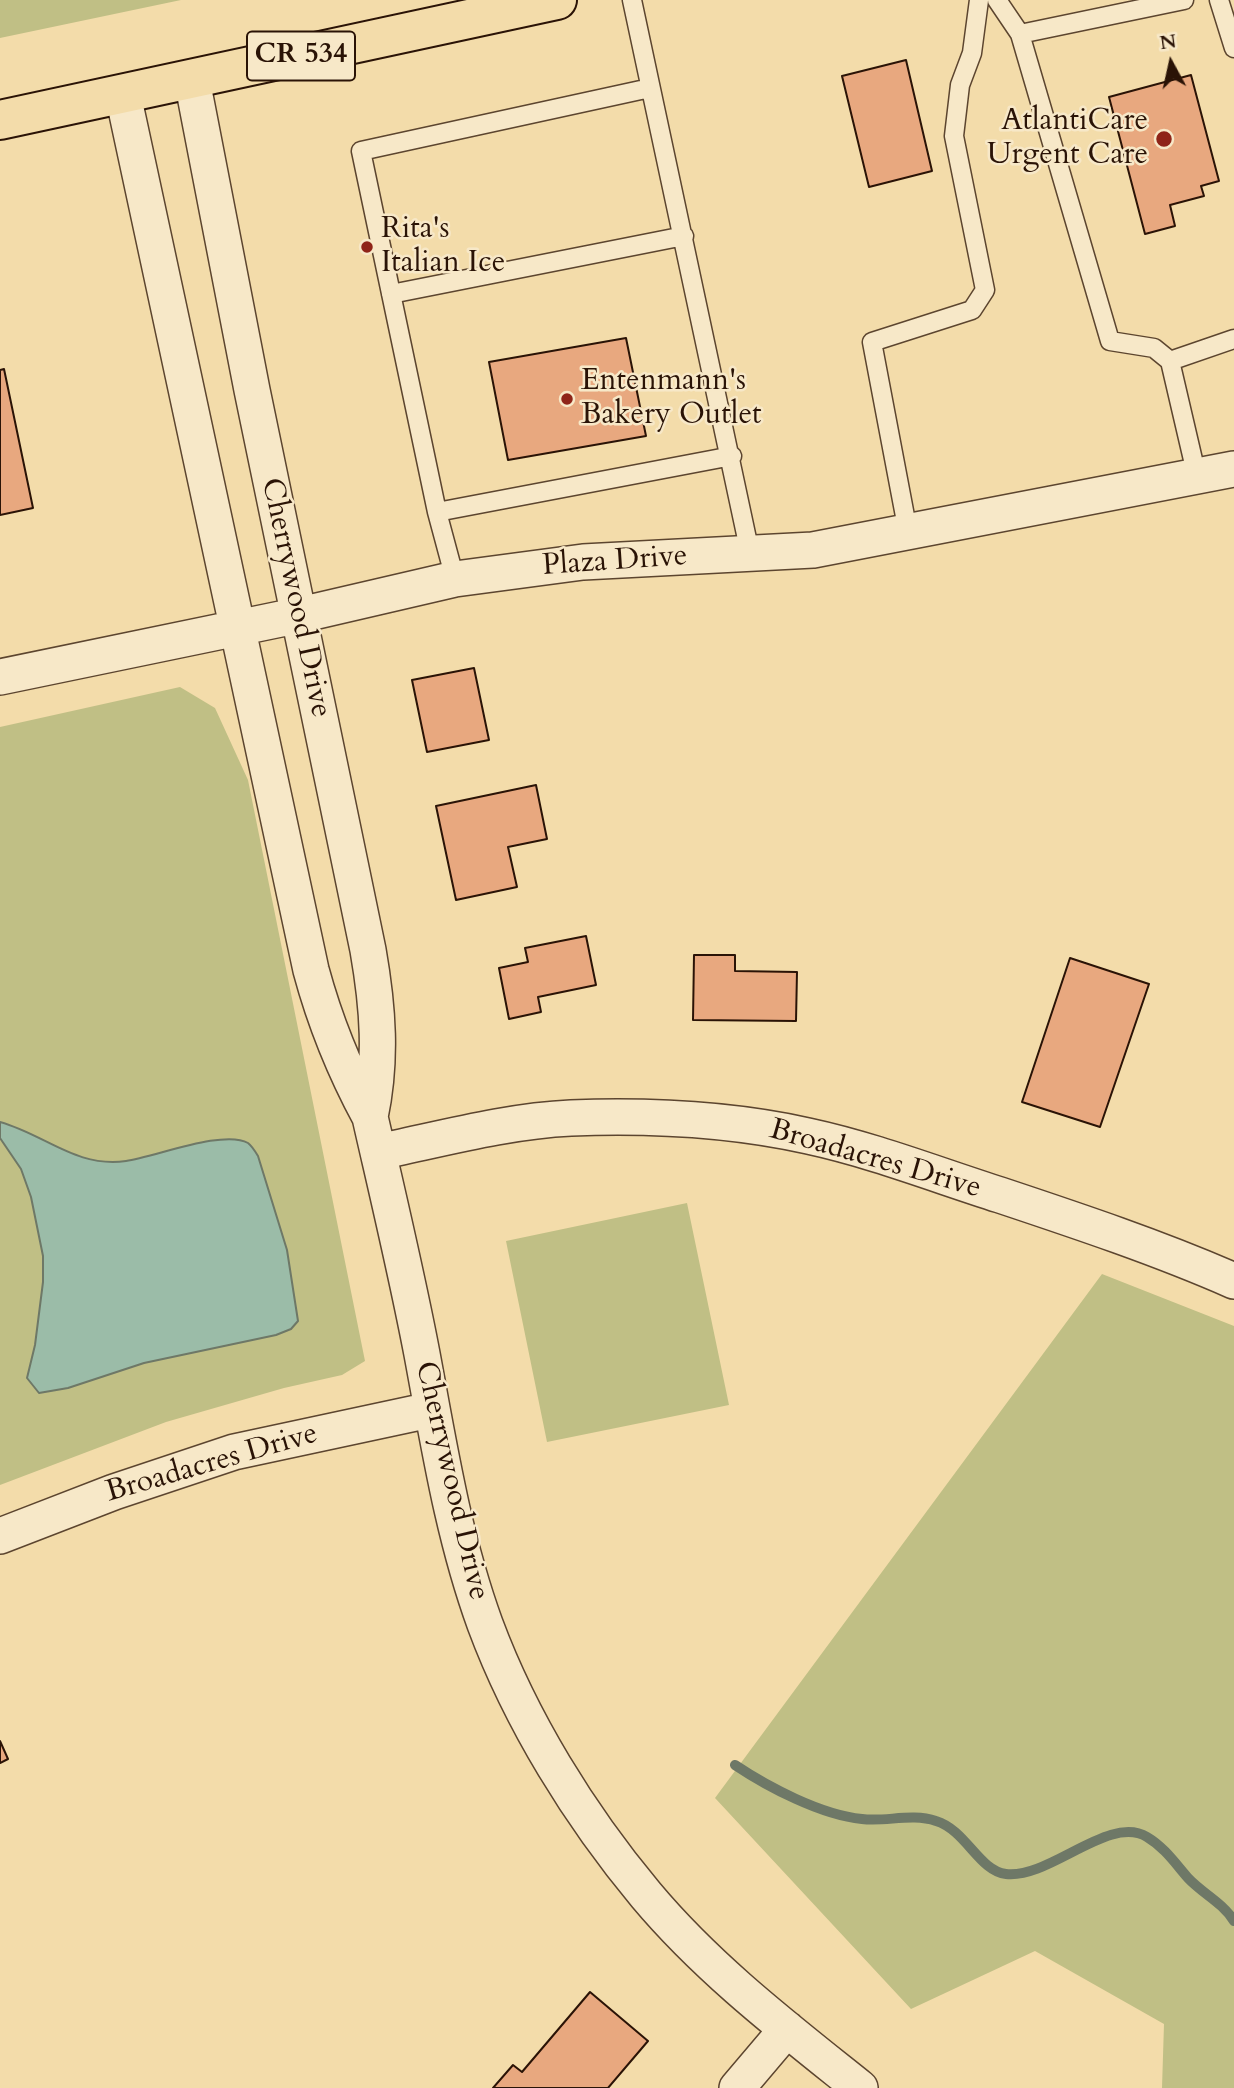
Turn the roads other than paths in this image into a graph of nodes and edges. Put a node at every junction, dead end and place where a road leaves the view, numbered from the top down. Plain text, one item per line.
1 (557, 0) edge
2 (632, 0) edge
3 (979, 0) edge
4 (997, 0) edge
5 (1184, 0) edge
6 (1219, 0) edge
7 (1020, 34) junction
8 (1234, 48) edge
9 (192, 80) junction
10 (650, 88) junction
11 (124, 95) junction
12 (0, 120) edge
13 (684, 236) junction
14 (391, 294) junction
15 (1234, 340) edge
16 (1170, 361) junction
17 (732, 456) junction
18 (1234, 470) edge
19 (1197, 477) junction
20 (437, 512) junction
21 (908, 533) junction
22 (750, 553) junction
23 (455, 579) junction
24 (300, 615) junction
25 (239, 627) junction
26 (0, 677) edge
27 (370, 1117) junction
28 (378, 1152) junction
29 (1234, 1281) edge
30 (430, 1410) junction
31 (0, 1536) edge
32 (787, 2029) junction
33 (737, 2088) edge
34 (860, 2088) edge

1 - 9 main road, CR 534
2 - 10 lane
3 - 21 lane
4 - 7 lane
5 - 7 lane
6 - 8 lane
7 - 16 lane
9 - 11 main road, CR 534
9 - 24 street, Cherrywood Drive
10 - 13 lane
10 - 14 lane
11 - 12 main road, CR 534
11 - 25 street, Cherrywood Drive
13 - 14 lane
13 - 17 lane
14 - 20 lane
15 - 16 lane
16 - 19 lane
17 - 20 lane
17 - 22 lane
18 - 19 street, Plaza Drive
19 - 21 street, Plaza Drive
20 - 23 lane
21 - 22 street, Plaza Drive
22 - 23 street, Plaza Drive
23 - 24 street, Plaza Drive
24 - 25 street, Plaza Drive
24 - 27 street, Cherrywood Drive
25 - 26 street, Plaza Drive
25 - 27 street, Cherrywood Drive
27 - 28 street, Cherrywood Drive
28 - 29 street, Broadacres Drive
28 - 30 street, Cherrywood Drive
30 - 31 street, Broadacres Drive
30 - 32 street, Cherrywood Drive
32 - 33 street
32 - 34 street, Cherrywood Drive

